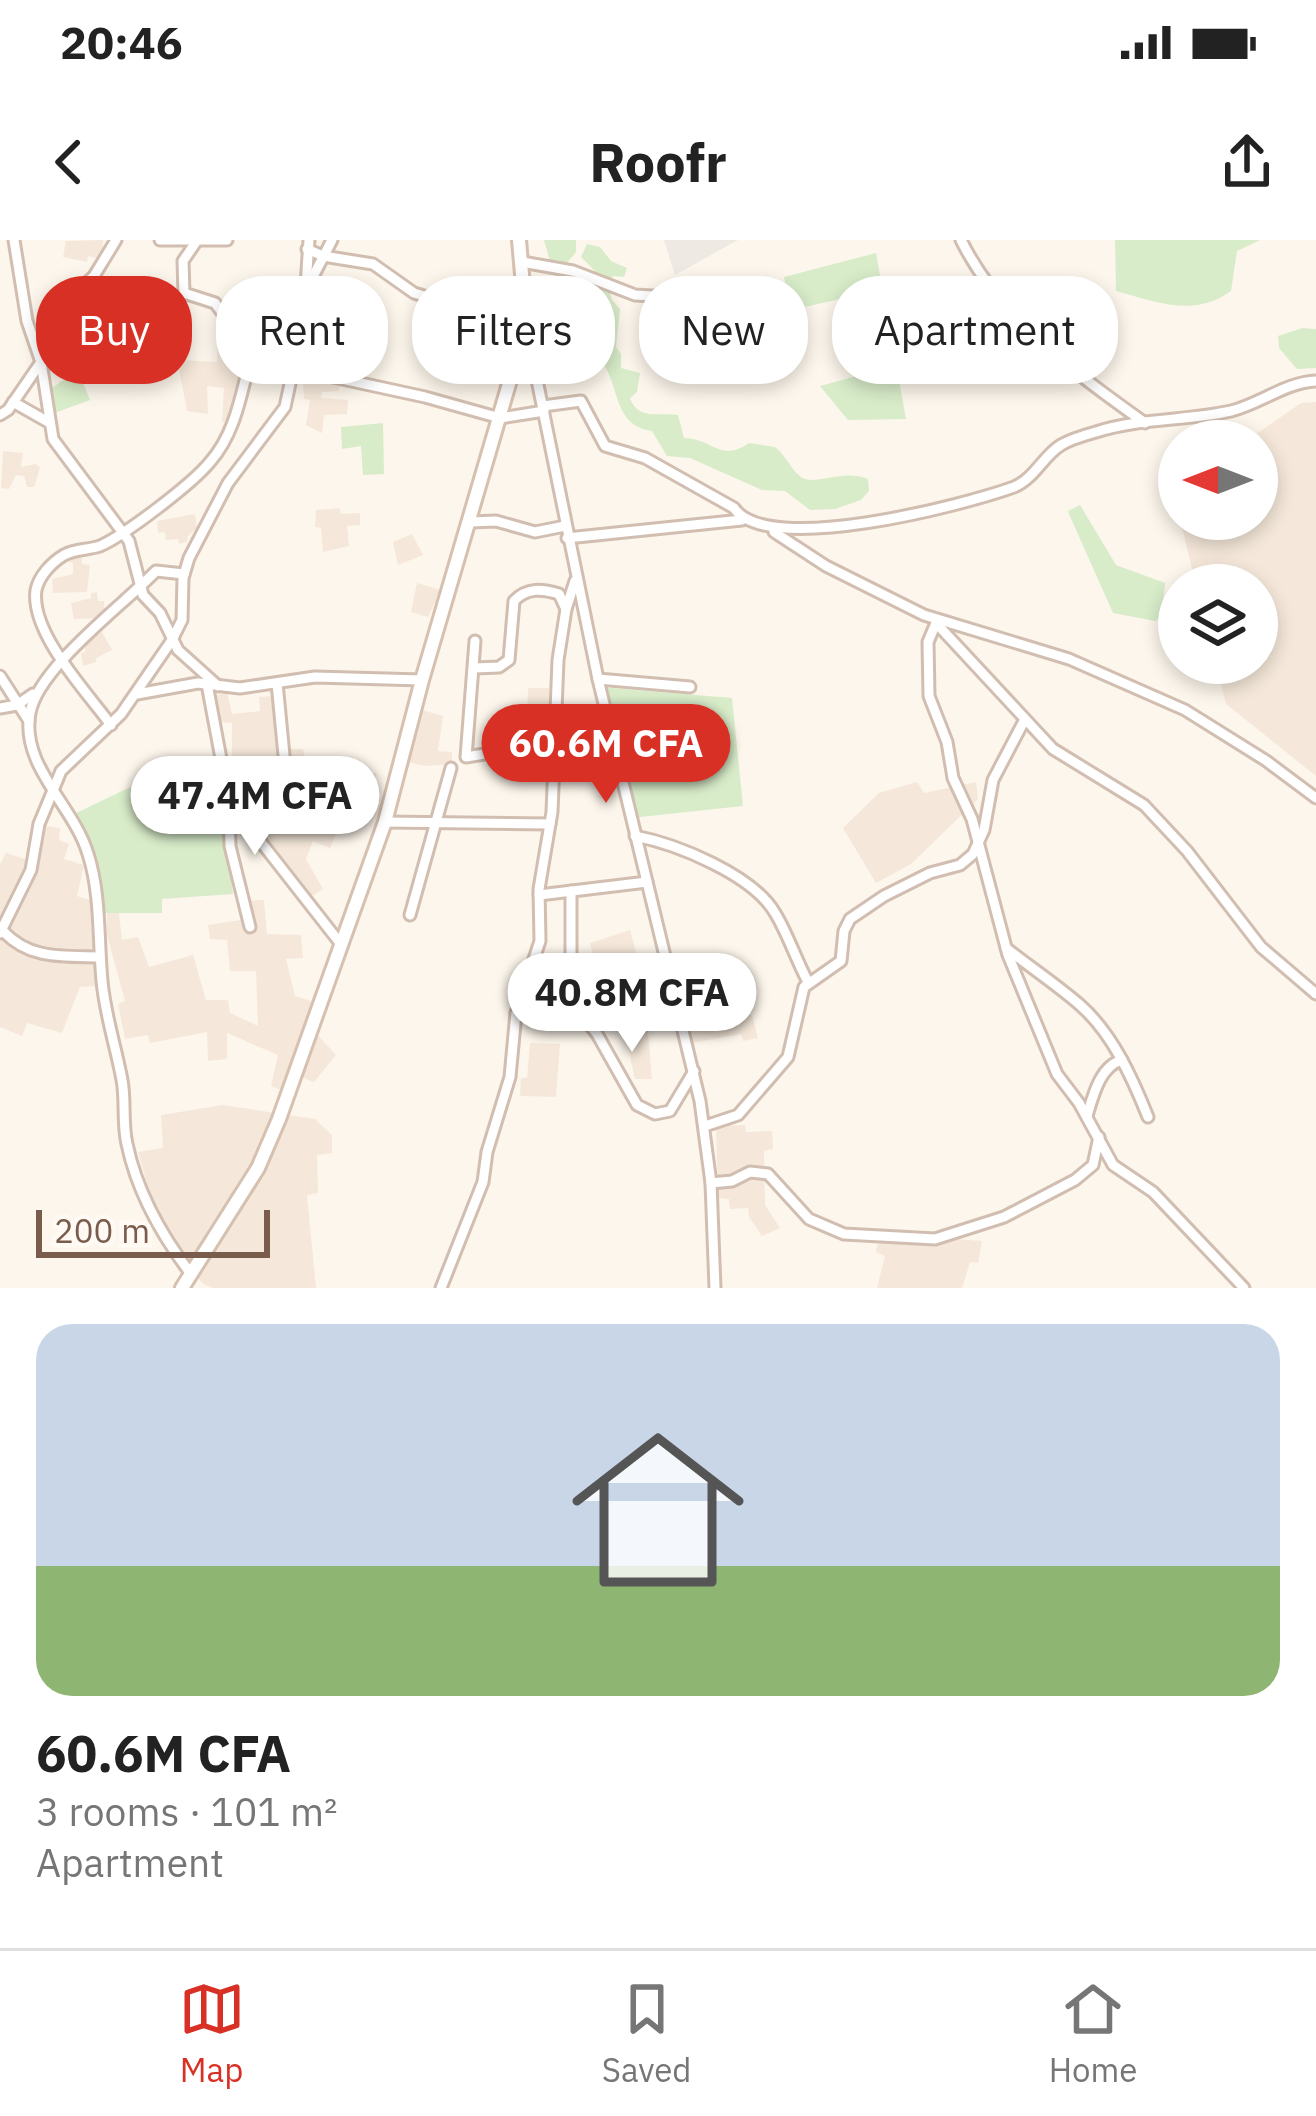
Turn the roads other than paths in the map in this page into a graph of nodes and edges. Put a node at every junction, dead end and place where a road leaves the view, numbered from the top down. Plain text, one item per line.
1 (14, 240) edge
2 (116, 240) edge
3 (160, 240) edge
4 (227, 240) edge
5 (332, 240) edge
6 (519, 240) edge
7 (961, 240) edge
8 (196, 242) edge
9 (308, 245) edge
10 (323, 256) junction
11 (522, 262) junction
12 (94, 276) edge
13 (306, 276) edge
14 (313, 276) edge
15 (522, 276) edge
16 (412, 292) edge
17 (639, 295) edge
18 (216, 306) edge
19 (36, 346) edge
20 (36, 369) edge
21 (1316, 381) edge
22 (44, 384) edge
23 (244, 384) edge
24 (289, 384) edge
25 (365, 384) edge
26 (509, 384) edge
27 (538, 384) edge
28 (13, 402) junction
29 (543, 408) junction
30 (0, 415) edge
31 (500, 418) junction
32 (1145, 423) junction
33 (50, 424) junction
34 (742, 520) junction
35 (470, 522) junction
36 (769, 530) junction
37 (122, 532) junction
38 (566, 532) junction
39 (184, 574) junction
40 (576, 578) junction
41 (140, 588) junction
42 (566, 609) junction
43 (934, 621) junction
44 (172, 640) junction
45 (476, 641) dead end
46 (62, 660) junction
47 (476, 668) junction
48 (0, 676) edge
49 (598, 679) junction
50 (422, 680) junction
51 (277, 683) junction
52 (212, 685) junction
53 (690, 687) dead end
54 (36, 692) junction
55 (136, 694) junction
56 (17, 705) junction
57 (0, 708) edge
58 (28, 721) junction
59 (1024, 722) junction
60 (111, 725) junction
61 (553, 743) junction
62 (452, 768) dead end
63 (286, 776) dead end
64 (50, 786) junction
65 (229, 793) junction
66 (1316, 798) edge
67 (385, 822) junction
68 (436, 824) junction
69 (550, 824) junction
70 (635, 836) junction
71 (978, 843) junction
72 (646, 882) junction
73 (571, 891) junction
74 (539, 895) junction
75 (410, 915) dead end
76 (250, 927) dead end
77 (1, 932) edge
78 (340, 943) junction
79 (1006, 948) junction
80 (100, 957) junction
81 (570, 963) junction
82 (530, 968) junction
83 (808, 982) junction
84 (1316, 994) edge
85 (1122, 1060) junction
86 (694, 1071) junction
87 (1087, 1116) junction
88 (1148, 1117) dead end
89 (705, 1126) junction
90 (1099, 1136) junction
91 (711, 1183) junction
92 (191, 1274) junction
93 (182, 1288) edge
94 (441, 1288) edge
95 (715, 1288) edge
96 (1244, 1288) edge

1 - 19 street
2 - 12 street
3 - 8 street
4 - 8 street
5 - 10 street
6 - 11 street
7 - 32 street
8 - 18 street
9 - 10 street
9 - 13 street
10 - 14 street
10 - 16 street
11 - 15 street
11 - 17 street
20 - 28 street
21 - 32 street
22 - 33 street
23 - 37 street
24 - 39 street
25 - 31 street
26 - 31 street
27 - 29 street
28 - 30 street
28 - 33 street
29 - 31 street
29 - 34 street
29 - 38 street
31 - 35 street
32 - 36 street
33 - 37 street
34 - 36 street
34 - 38 street
35 - 38 street
35 - 50 street
36 - 43 street
37 - 41 street
37 - 46 street
38 - 40 street
39 - 41 street
39 - 44 street
40 - 42 street
40 - 49 street
41 - 44 street
41 - 46 street
42 - 47 street
42 - 61 street
43 - 59 street
43 - 66 street
43 - 71 street
44 - 52 street
44 - 55 street
45 - 47 street
46 - 54 street
46 - 60 street
47 - 61 street
48 - 56 street
49 - 53 street
49 - 70 street
50 - 51 street
50 - 67 street
51 - 52 street
51 - 63 street
52 - 55 street
52 - 65 street
54 - 56 street
54 - 58 street
55 - 60 street
56 - 57 street
56 - 58 street
58 - 64 street
59 - 71 street
59 - 84 street
60 - 64 street
61 - 69 street
62 - 68 street
64 - 77 street
64 - 80 street
65 - 76 street
65 - 78 street
67 - 68 street
67 - 78 street
68 - 69 street
68 - 75 street
69 - 74 street
70 - 72 street
70 - 83 street
71 - 79 street
71 - 83 street
72 - 73 street
72 - 86 street
73 - 74 street
73 - 81 street
74 - 82 street
77 - 80 street
78 - 92 street
79 - 85 street
79 - 87 street
80 - 92 street
81 - 82 street
81 - 86 street
82 - 94 street
83 - 89 street
85 - 87 street
85 - 88 street
86 - 89 street
87 - 90 street
89 - 91 street
90 - 91 street
90 - 96 street
91 - 95 street
92 - 93 street

